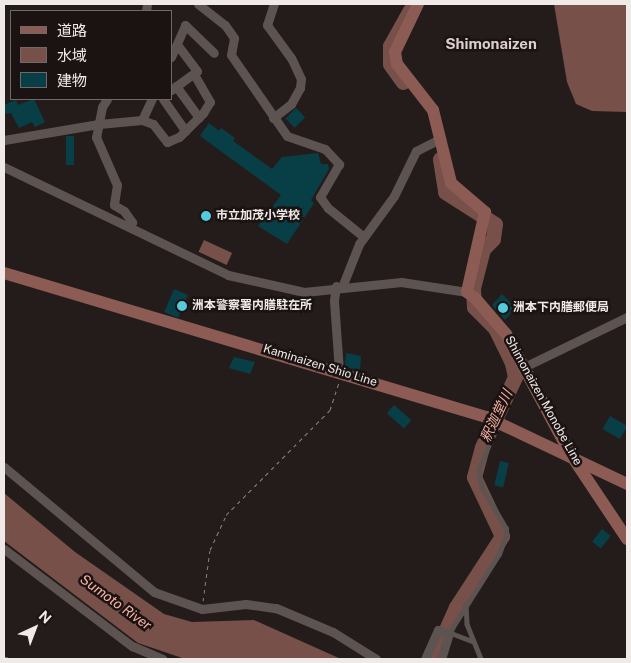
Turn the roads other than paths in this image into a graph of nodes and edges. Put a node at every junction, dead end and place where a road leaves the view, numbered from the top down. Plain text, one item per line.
1 (198, 4) edge
2 (274, 4) edge
3 (418, 4) edge
4 (178, 46) junction
5 (214, 53) dead end
6 (172, 55) edge
7 (194, 74) junction
8 (174, 88) edge
9 (107, 100) edge
10 (164, 100) edge
11 (150, 102) edge
12 (199, 118) junction
13 (273, 118) junction
14 (142, 120) junction
15 (99, 124) junction
16 (185, 131) junction
17 (4, 140) edge
18 (437, 140) junction
19 (4, 167) edge
20 (130, 225) junction
21 (364, 237) junction
22 (4, 273) edge
23 (339, 286) junction
24 (471, 295) junction
25 (627, 317) edge
26 (522, 368) junction
27 (339, 371) junction
28 (494, 421) junction
29 (571, 455) junction
30 (4, 467) edge
31 (627, 484) edge
32 (627, 539) edge
33 (4, 549) edge
34 (466, 603) junction
35 (449, 633) junction
36 (473, 642) junction
37 (162, 659) edge
38 (376, 659) edge
39 (425, 659) edge
40 (441, 659) edge
41 (481, 659) edge

1 - 13 street
2 - 13 street
3 - 18 main road
4 - 5 street
4 - 6 street
4 - 7 street
7 - 8 street
7 - 12 street
8 - 12 street
9 - 15 street
10 - 16 street
11 - 14 street
12 - 16 street
13 - 21 street
14 - 15 street
14 - 16 street
15 - 17 street
15 - 20 street
18 - 21 street
18 - 24 main road
19 - 20 street
20 - 23 street
21 - 23 street
22 - 27 main road, Kaminaizen Shio Line
23 - 24 street
23 - 27 street
24 - 26 main road, Shimonaizen Monobe Line
25 - 26 street
26 - 29 main road, Shimonaizen Monobe Line
27 - 28 main road, Kaminaizen Shio Line
28 - 29 main road, Kaminaizen Shio Line
28 - 34 lane
29 - 31 main road, Kaminaizen Shio Line
29 - 32 main road, Shimonaizen Monobe Line
30 - 38 street
33 - 37 street
34 - 35 lane
34 - 36 lane
35 - 36 lane
35 - 39 street
35 - 40 street
36 - 41 lane

